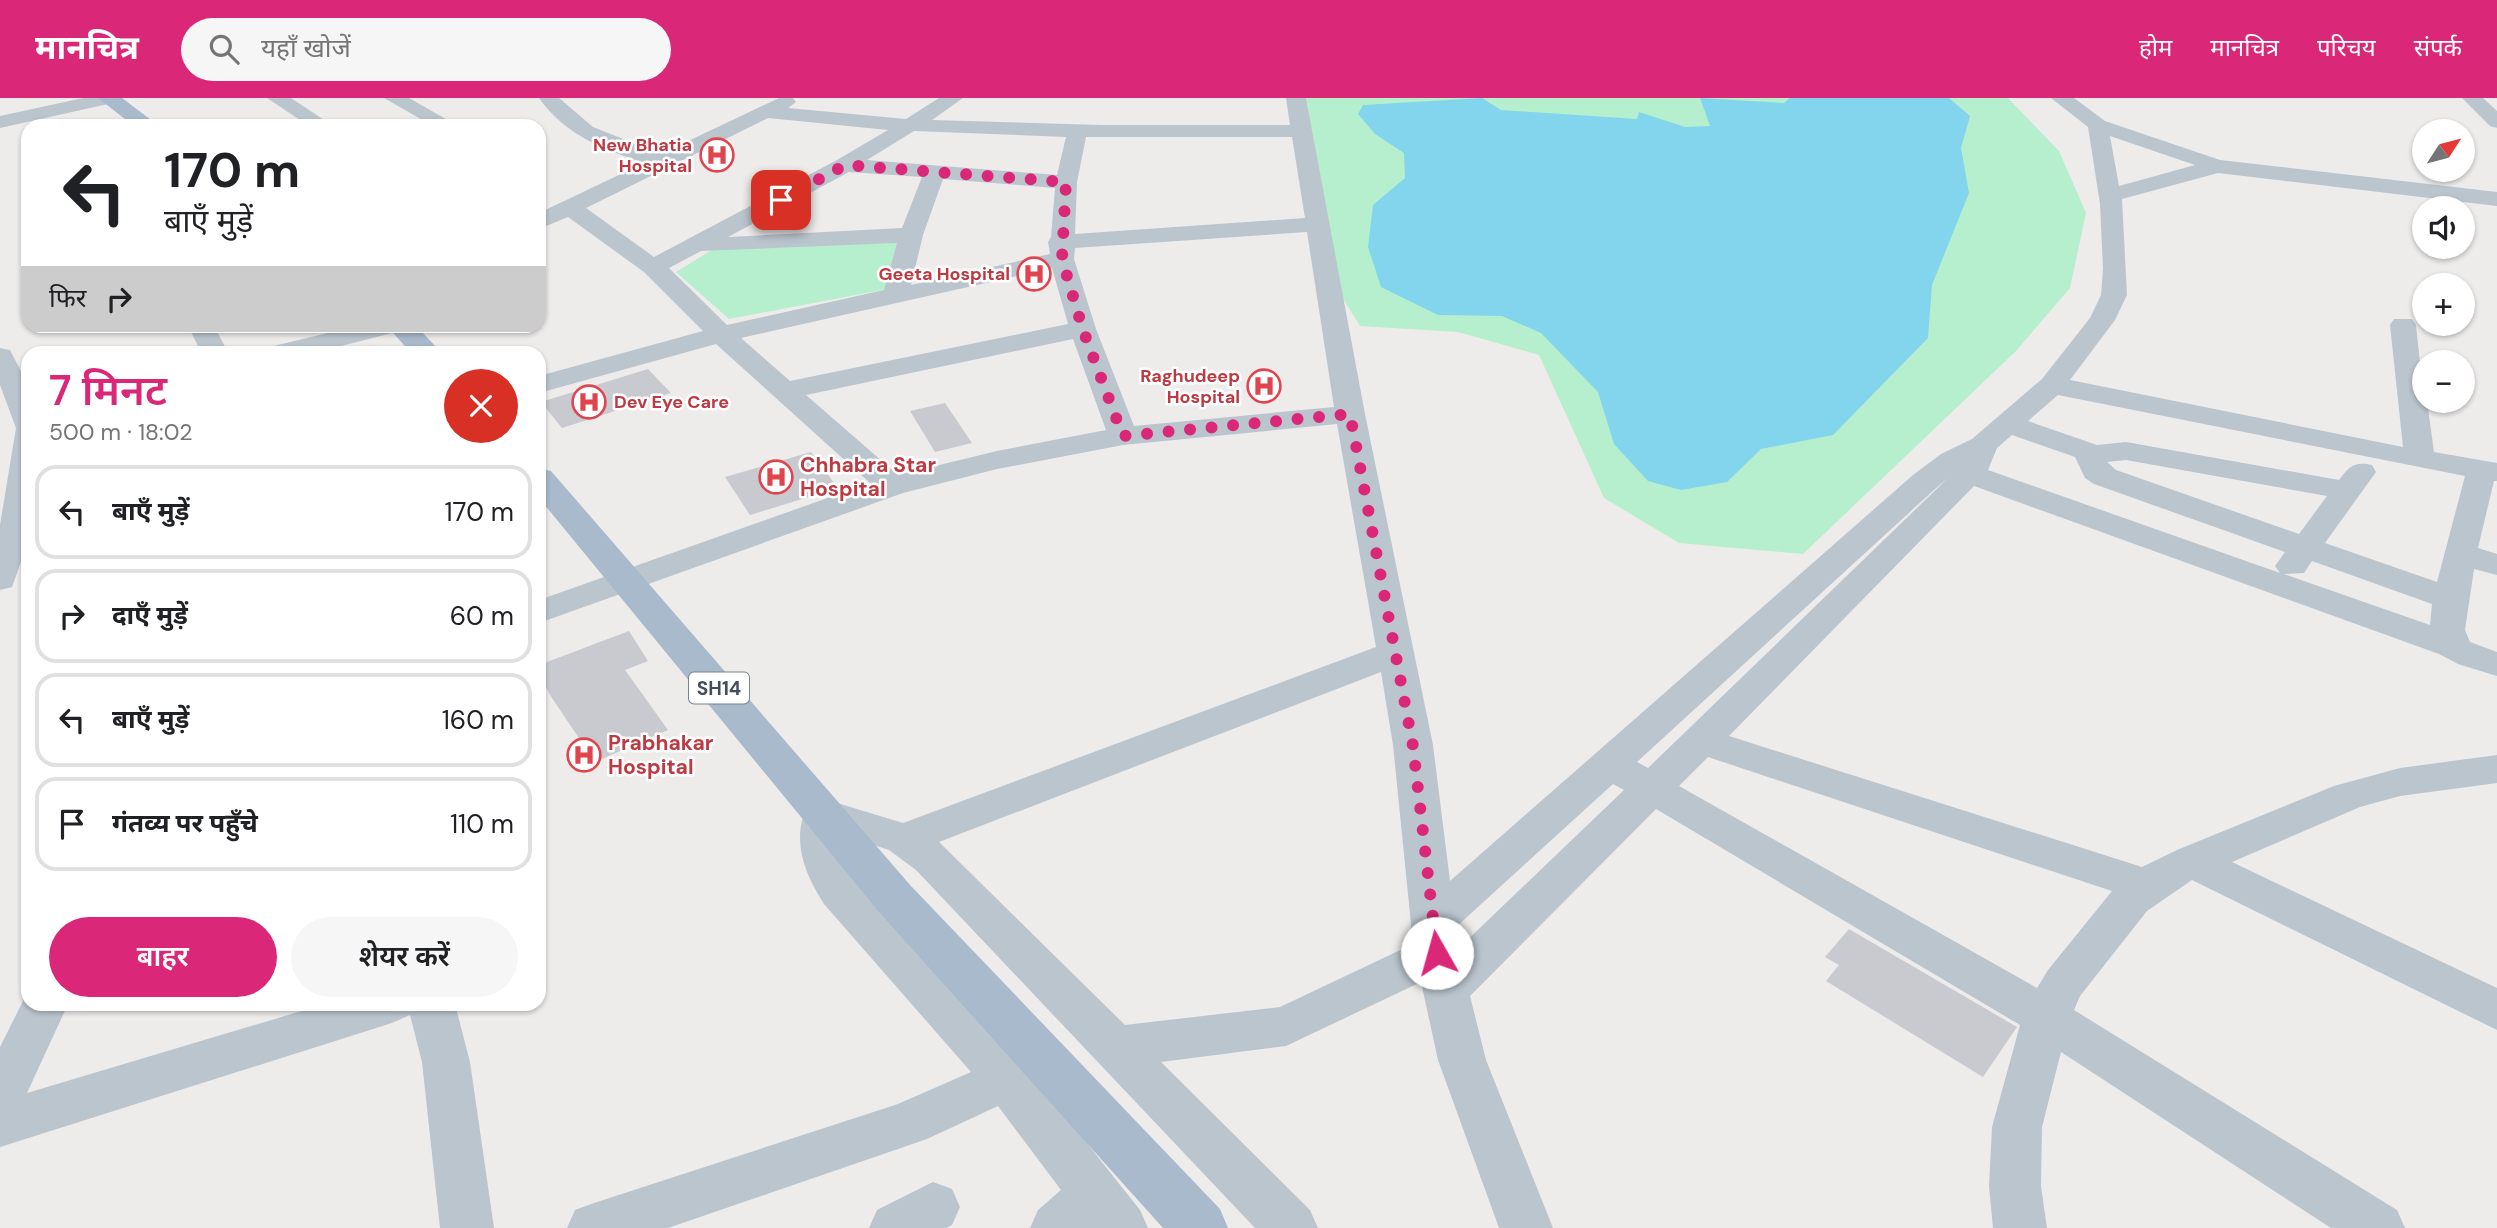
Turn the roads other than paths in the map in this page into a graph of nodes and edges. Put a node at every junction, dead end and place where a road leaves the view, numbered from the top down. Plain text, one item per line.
1 (109, 98) edge
2 (277, 98) edge
3 (394, 98) edge
4 (549, 98) edge
5 (793, 98) edge
6 (953, 98) edge
7 (2061, 98) edge
8 (2469, 99) edge
9 (766, 112) junction
10 (150, 114) edge
11 (1299, 114) edge
12 (312, 119) edge
13 (434, 119) edge
14 (0, 122) edge
15 (2497, 122) edge
16 (573, 123) junction
17 (2098, 125) junction
18 (908, 127) junction
19 (551, 130) dead end
20 (1077, 133) junction
21 (663, 162) junction
22 (845, 165) junction
23 (2217, 166) junction
24 (935, 173) junction
25 (1066, 182) junction
26 (2109, 196) junction
27 (2497, 199) edge
28 (569, 207) junction
29 (546, 218) edge
30 (1318, 223) junction
31 (911, 235) junction
32 (696, 246) junction
33 (1061, 250) junction
34 (653, 267) junction
35 (896, 295) junction
36 (2403, 325) dead end
37 (1083, 330) junction
38 (375, 333) edge
39 (384, 333) edge
40 (405, 333) edge
41 (720, 334) junction
42 (313, 346) edge
43 (346, 346) edge
44 (420, 346) edge
45 (0, 356) edge
46 (546, 383) edge
47 (2052, 385) junction
48 (787, 390) junction
49 (1350, 414) junction
50 (21, 415) edge
51 (21, 422) edge
52 (0, 435) edge
53 (21, 436) edge
54 (1123, 436) junction
55 (1986, 447) junction
56 (2376, 451) junction
57 (2095, 454) junction
58 (2420, 459) junction
59 (2490, 470) edge
60 (546, 486) edge
61 (892, 486) junction
62 (2349, 491) junction
63 (7, 543) edge
64 (2307, 548) junction
65 (2461, 554) junction
66 (2497, 565) edge
67 (0, 580) edge
68 (628, 580) junction
69 (2277, 584) junction
70 (2451, 599) junction
71 (546, 609) edge
72 (2450, 645) junction
73 (1396, 653) junction
74 (2497, 664) edge
75 (1702, 741) junction
76 (1610, 764) junction
77 (2497, 769) edge
78 (1652, 787) junction
79 (824, 814) junction
80 (904, 839) junction
81 (2192, 861) junction
82 (2148, 886) junction
83 (1439, 955) junction
84 (2497, 1010) edge
85 (43, 1011) edge
86 (369, 1011) edge
87 (433, 1011) edge
88 (2046, 1017) junction
89 (1115, 1047) junction
90 (1007, 1079) junction
91 (0, 1097) edge
92 (0, 1124) edge
93 (1108, 1211) edge
94 (467, 1228) edge
95 (594, 1228) edge
96 (1057, 1228) edge
97 (1200, 1228) edge
98 (1291, 1228) edge
99 (1526, 1228) edge
100 (2020, 1228) edge
101 (2378, 1228) edge

1 - 10 main road
1 - 14 street
2 - 12 street
3 - 13 street
4 - 16 street
5 - 9 street
6 - 18 street
7 - 17 street
8 - 15 street
9 - 18 street
9 - 21 street
11 - 20 street
11 - 30 street
16 - 19 street
16 - 21 street
17 - 23 street
17 - 26 street
18 - 20 street
18 - 22 street
20 - 25 street
21 - 28 street
22 - 24 street
22 - 32 street
23 - 26 street
23 - 27 street
24 - 25 street
24 - 31 street
25 - 33 street
26 - 47 street
28 - 29 street
28 - 34 street
30 - 33 street
30 - 49 street
31 - 32 street
31 - 35 street
32 - 34 street
33 - 35 street
33 - 37 street
34 - 41 street
35 - 41 street
36 - 58 street
37 - 48 street
37 - 54 street
38 - 42 street
39 - 43 street
40 - 44 main road
41 - 46 street
41 - 48 street
45 - 50 street
47 - 55 street
47 - 56 street
48 - 61 street
49 - 54 street
49 - 73 street
51 - 52 street
53 - 63 street
54 - 61 street
55 - 57 street
55 - 69 street
55 - 75 street
55 - 76 street
56 - 58 street
56 - 62 street
57 - 62 street
57 - 64 street
58 - 59 street
59 - 65 street
60 - 68 main road, SH14
61 - 68 street
62 - 64 street
63 - 67 street
64 - 69 street
64 - 70 street
65 - 66 street
65 - 70 street
68 - 71 street
68 - 79 main road, SH14
69 - 72 street
70 - 72 street
72 - 74 street
73 - 80 street
73 - 83 street
75 - 78 street
75 - 82 street
76 - 78 street
76 - 83 street
77 - 81 street
78 - 83 street
78 - 88 street
79 - 80 street
79 - 90 street
79 - 97 main road, SH14
80 - 89 street
81 - 82 street
81 - 84 street
82 - 88 street
83 - 89 street
83 - 99 street
85 - 91 street
86 - 92 street
87 - 94 street
88 - 100 street
88 - 101 street
89 - 98 street
90 - 93 street
90 - 95 street
93 - 96 street

